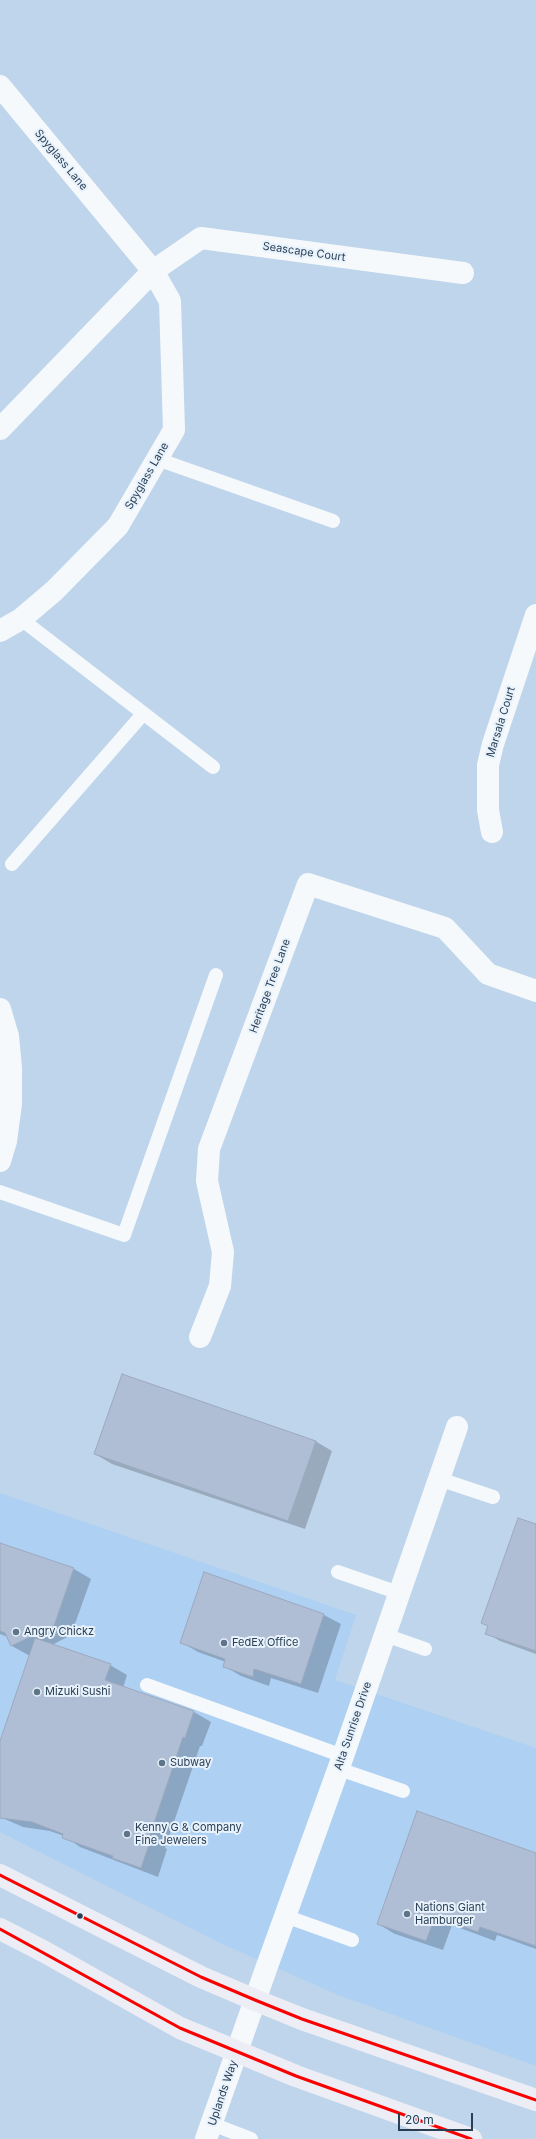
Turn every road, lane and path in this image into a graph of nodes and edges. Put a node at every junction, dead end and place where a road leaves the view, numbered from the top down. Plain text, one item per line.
1 (0, 86) edge
2 (154, 271) junction
3 (464, 274) dead end
4 (0, 429) edge
5 (157, 459) junction
6 (333, 521) dead end
7 (536, 615) edge
8 (21, 619) junction
9 (0, 631) edge
10 (143, 714) junction
11 (212, 767) dead end
12 (492, 832) dead end
13 (12, 864) dead end
14 (216, 974) dead end
15 (536, 991) edge
16 (0, 1009) edge
17 (0, 1161) edge
18 (0, 1192) edge
19 (200, 1337) dead end
20 (457, 1427) dead end
21 (439, 1479) junction
22 (493, 1497) dead end
23 (338, 1572) dead end
24 (399, 1593) junction
25 (385, 1635) junction
26 (425, 1649) dead end
27 (147, 1685) dead end
28 (341, 1762) junction
29 (403, 1791) dead end
30 (0, 1875) edge
31 (285, 1916) junction
32 (0, 1929) edge
33 (352, 1940) dead end
34 (256, 2000) junction
35 (247, 2024) joint
36 (237, 2052) junction
37 (536, 2100) edge
38 (209, 2132) edge
39 (251, 2139) edge
40 (471, 2139) edge

1 - 2 street, Spyglass Lane
2 - 3 street, Seascape Court
2 - 4 street
2 - 5 street, Spyglass Lane
5 - 6 lane
5 - 8 street, Spyglass Lane
7 - 12 street, Marsala Court
8 - 9 street, Spyglass Lane
8 - 10 lane
10 - 11 lane
10 - 13 lane
14 - 18 lane
15 - 19 street, Heritage Tree Lane
16 - 17 street
20 - 21 street, Alta Sunrise Drive
21 - 22 lane
21 - 24 street, Alta Sunrise Drive
23 - 24 lane
24 - 25 street, Alta Sunrise Drive
25 - 26 lane
25 - 28 street, Alta Sunrise Drive
27 - 28 lane
28 - 29 lane
28 - 31 street, Alta Sunrise Drive
30 - 34 main road
31 - 33 lane
31 - 34 street, Alta Sunrise Drive
32 - 36 main road
34 - 35 street, Alta Sunrise Drive
34 - 37 main road
35 - 36 street, Uplands Way
36 - 38 street, Uplands Way
36 - 40 main road
38 - 39 lane

